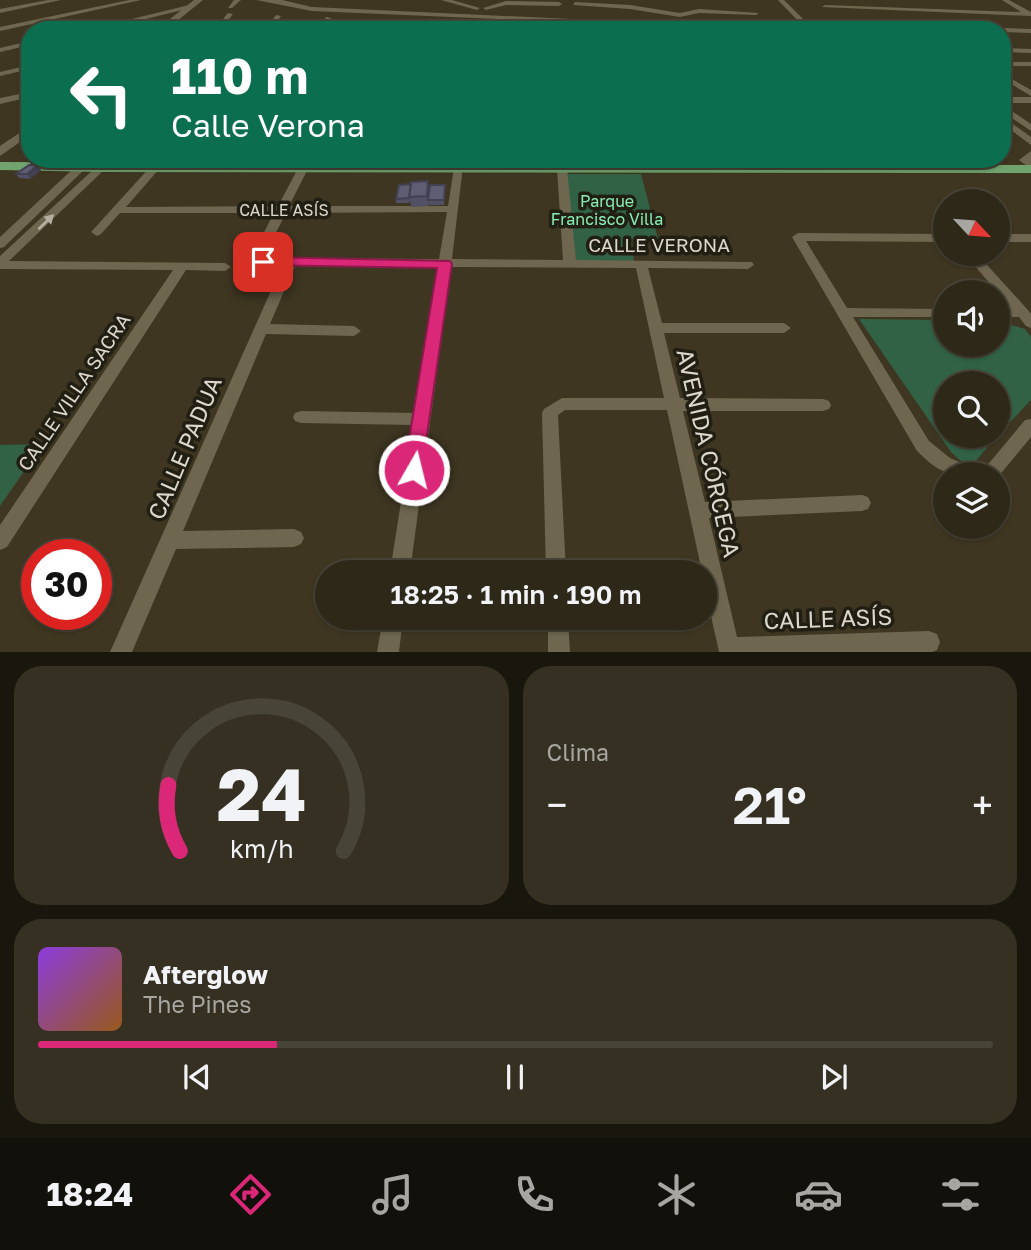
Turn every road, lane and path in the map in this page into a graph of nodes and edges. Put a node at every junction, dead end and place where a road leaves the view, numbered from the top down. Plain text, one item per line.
1 (58, 0) edge
2 (138, 0) edge
3 (199, 0) edge
4 (238, 0) edge
5 (262, 0) edge
6 (326, 0) edge
7 (444, 0) edge
8 (693, 0) edge
9 (719, 0) edge
10 (781, 0) edge
11 (836, 0) edge
12 (900, 0) edge
13 (954, 0) edge
14 (1005, 0) edge
15 (507, 2) edge
16 (531, 2) edge
17 (601, 3) edge
18 (559, 4) dead end
19 (575, 4) dead end
20 (628, 4) edge
21 (189, 8) junction
22 (305, 8) junction
23 (846, 8) junction
24 (913, 10) junction
25 (0, 11) edge
26 (481, 11) junction
27 (699, 11) junction
28 (726, 12) junction
29 (756, 13) dead end
30 (973, 14) junction
31 (1030, 15) edge
32 (278, 16) dead end
33 (328, 18) dead end
34 (661, 19) junction
35 (677, 20) junction
36 (38, 21) edge
37 (130, 21) edge
38 (172, 21) edge
39 (223, 21) edge
40 (274, 21) edge
41 (326, 21) edge
42 (694, 21) edge
43 (801, 21) edge
44 (21, 25) edge
45 (0, 29) edge
46 (1011, 30) edge
47 (1031, 31) edge
48 (21, 45) edge
49 (0, 50) edge
50 (1011, 50) edge
51 (1031, 51) edge
52 (1011, 64) edge
53 (1031, 64) edge
54 (21, 68) edge
55 (0, 74) edge
56 (1012, 81) joint
57 (1031, 81) edge
58 (1031, 94) edge
59 (21, 96) edge
60 (1011, 100) edge
61 (1031, 100) edge
62 (0, 101) edge
63 (1011, 114) edge
64 (1011, 127) edge
65 (1031, 128) edge
66 (21, 136) edge
67 (1031, 142) edge
68 (0, 153) edge
69 (21, 157) edge
70 (1011, 162) edge
71 (1030, 162) edge
72 (21, 165) edge
73 (0, 166) edge
74 (72, 168) edge
75 (92, 168) edge
76 (155, 168) edge
77 (304, 168) edge
78 (459, 168) edge
79 (562, 168) edge
80 (47, 199) junction
81 (68, 200) junction
82 (452, 209) junction
83 (116, 210) junction
84 (283, 210) junction
85 (97, 232) dead end
86 (933, 238) edge
87 (1010, 238) edge
88 (1031, 239) edge
89 (0, 244) edge
90 (290, 263) junction
91 (0, 264) edge
92 (445, 264) junction
93 (570, 264) junction
94 (641, 264) junction
95 (747, 265) dead end
96 (982, 266) edge
97 (182, 267) junction
98 (225, 267) dead end
99 (844, 312) junction
100 (933, 313) edge
101 (1027, 318) edge
102 (656, 328) junction
103 (784, 328) dead end
104 (261, 329) junction
105 (354, 331) dead end
106 (673, 403) junction
107 (823, 405) dead end
108 (301, 417) dead end
109 (421, 419) junction
110 (1031, 425) edge
111 (940, 462) edge
112 (999, 462) edge
113 (862, 503) dead end
114 (698, 510) junction
115 (294, 538) dead end
116 (170, 540) junction
117 (0, 541) edge
118 (402, 560) edge
119 (556, 560) edge
120 (391, 630) edge
121 (558, 630) edge
122 (929, 642) dead end
123 (730, 650) edge
124 (121, 652) edge
125 (388, 652) edge
126 (559, 652) edge

1 - 25 street
2 - 36 street
3 - 21 street
4 - 39 street
5 - 22 street
6 - 22 street
7 - 26 street
8 - 27 street
9 - 28 street
10 - 43 street
11 - 23 street
12 - 24 street
13 - 30 street
14 - 31 street
15 - 16 street
15 - 26 street
16 - 18 street
17 - 19 street
17 - 20 street
20 - 34 street
21 - 37 street
21 - 38 street
22 - 26 street
23 - 24 street
23 - 30 street
24 - 30 street
26 - 34 street
27 - 28 street
27 - 35 street
28 - 29 street
30 - 31 street
32 - 40 street
33 - 41 street
34 - 35 street
35 - 42 street
44 - 45 street
46 - 47 street
48 - 49 street
50 - 51 street
52 - 53 street
54 - 55 street
56 - 57 street
56 - 58 street
59 - 62 street
60 - 61 street
63 - 65 street
64 - 67 street
66 - 68 street
68 - 69 main road
70 - 71 main road
72 - 73 main road
74 - 80 street
75 - 81 street
76 - 83 street
77 - 84 street
78 - 82 street
79 - 93 street, CALLE VERONA
80 - 81 street
80 - 89 street
91 -> 81 street
82 - 84 street, CALLE ASÍS
82 - 92 street
83 - 84 street, CALLE ASÍS
83 - 85 street
84 - 90 street, CALLE VERONA
86 - 99 street
87 - 88 street
90 - 92 street, CALLE VERONA
90 - 104 street, CALLE PADUA
91 - 97 street
92 - 93 street, CALLE VERONA
92 - 109 street
93 - 94 street, CALLE VERONA
94 - 95 street, CALLE VERONA
94 - 102 street, AVENIDA CÓRCEGA
96 - 101 street
97 - 98 street
97 - 117 street, CALLE VILLA SACRA
99 - 100 street
99 - 111 street
102 - 103 street
102 - 106 street, AVENIDA CÓRCEGA
104 - 105 street
104 - 116 street, CALLE PADUA
106 - 107 street
106 - 114 street, AVENIDA CÓRCEGA
106 - 119 street
108 - 109 street
109 - 118 street
110 - 112 street
113 - 114 street
114 - 123 street, AVENIDA CÓRCEGA
115 - 116 street
116 - 124 street, CALLE PADUA
120 - 125 street
121 - 126 street
122 - 123 street, CALLE ASÍS

